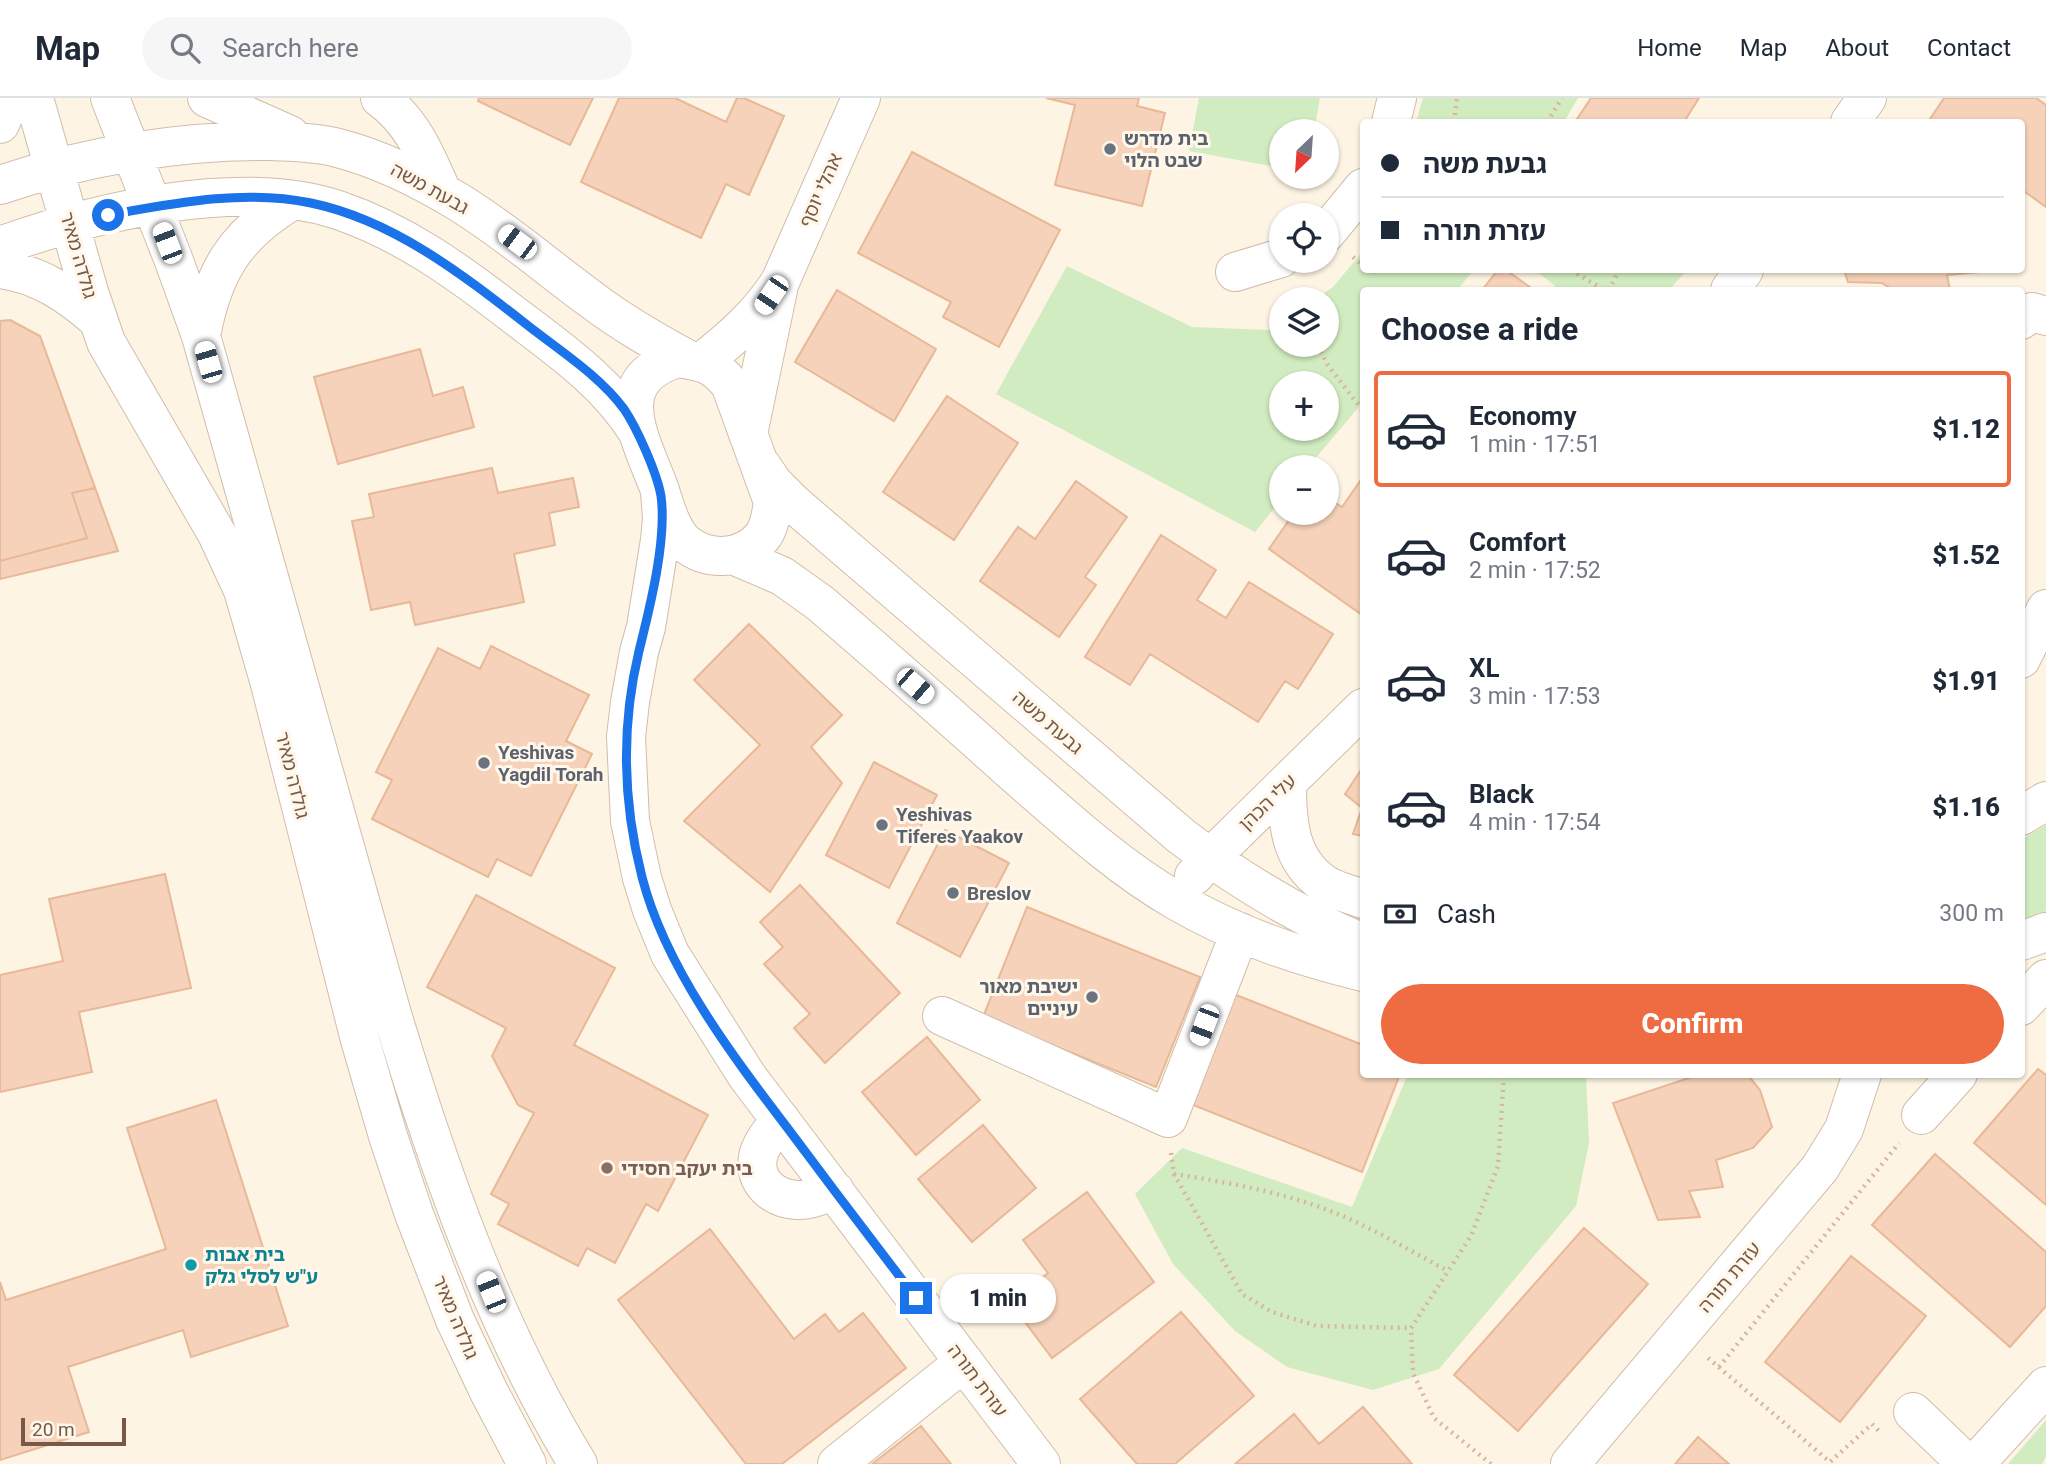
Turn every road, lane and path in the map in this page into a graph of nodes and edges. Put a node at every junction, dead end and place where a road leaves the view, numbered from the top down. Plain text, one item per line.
1 (11, 98) edge
2 (34, 98) edge
3 (110, 98) edge
4 (207, 98) edge
5 (380, 98) edge
6 (1397, 98) edge
7 (1457, 98) edge
8 (1562, 98) edge
9 (1867, 98) edge
10 (859, 99) edge
11 (1392, 119) edge
12 (1454, 119) edge
13 (1549, 119) edge
14 (1852, 119) edge
15 (0, 124) edge
16 (316, 144) junction
17 (130, 154) junction
18 (54, 168) junction
19 (0, 186) edge
20 (442, 192) junction
21 (1360, 192) edge
22 (293, 200) junction
23 (153, 207) junction
24 (1339, 217) edge
25 (69, 223) junction
26 (0, 246) edge
27 (1269, 261) edge
28 (0, 270) edge
29 (1235, 271) dead end
30 (1575, 273) edge
31 (780, 282) junction
32 (1601, 287) edge
33 (2046, 316) edge
34 (2025, 317) edge
35 (97, 319) junction
36 (201, 336) junction
37 (1324, 357) edge
38 (695, 360) junction
39 (1360, 407) edge
40 (637, 431) junction
41 (755, 449) junction
42 (660, 492) junction
43 (725, 556) junction
44 (2046, 609) edge
45 (646, 627) junction
46 (2025, 651) edge
47 (1360, 711) edge
48 (1287, 784) junction
49 (2046, 801) edge
50 (2025, 814) edge
51 (1210, 858) junction
52 (1174, 899) junction
53 (1360, 899) edge
54 (1240, 932) junction
55 (2046, 932) edge
56 (2025, 940) edge
57 (1360, 942) edge
58 (1360, 971) edge
59 (2046, 979) edge
60 (2025, 1002) edge
61 (942, 1016) dead end
62 (1504, 1078) edge
63 (1861, 1078) edge
64 (1954, 1078) edge
65 (1921, 1115) joint
66 (1168, 1118) junction
67 (780, 1119) junction
68 (1174, 1174) junction
69 (835, 1191) junction
70 (1448, 1271) junction
71 (1411, 1328) junction
72 (1680, 1334) junction
73 (964, 1362) junction
74 (1719, 1367) junction
75 (2046, 1386) edge
76 (1901, 1426) joint
77 (527, 1464) edge
78 (578, 1464) edge
79 (837, 1464) edge
80 (1041, 1464) edge
81 (1491, 1464) edge
82 (1570, 1464) edge
83 (1967, 1464) edge
84 (1975, 1464) edge

1 - 15 street
2 - 18 street, גולדה מאיר
3 - 17 street, גולדה מאיר
4 - 16 street
5 - 20 street
6 - 11 street
7 - 12 path
8 - 13 path
9 - 14 street
10 - 31 street, אהלי יוסף
16 - 17 street, גבעת משה
16 - 20 street, גבעת משה
17 - 18 street, גבעת משה
17 - 23 street, גולדה מאיר
18 - 19 street, גבעת משה
18 - 25 street, גולדה מאיר
20 - 38 street, גבעת משה
21 - 24 street
22 - 23 street
22 - 36 street
22 - 40 street
23 - 25 street
23 - 36 street, גולדה מאיר
25 - 26 street
25 - 35 street, גולדה מאיר
27 - 29 street
28 - 35 street
30 - 32 path
31 - 38 street
31 - 41 street
33 - 34 street
35 - 77 street, גולדה מאיר
36 - 78 street, גולדה מאיר
37 - 39 path
38 - 40 street
38 - 41 street, גבעת משה
40 - 42 street
41 - 43 street, עזרת תורה
41 - 51 street, גבעת משה
42 - 43 street
42 - 45 street, עזרת תורה
43 - 45 street, עזרת תורה
43 - 52 street
44 - 46 street
45 - 67 street, עזרת תורה
47 - 48 street, עלי הכהן
48 - 51 street, עלי הכהן
48 - 53 street
49 - 50 street
51 - 52 street, עלי הכהן
51 - 57 street, גבעת משה
52 - 54 street
54 - 58 street
54 - 66 street
55 - 56 street
59 - 60 street
61 - 66 street
62 - 70 path
63 - 72 street, עזרת תורה
64 - 65 street
65 - 74 path
66 - 68 path
67 - 69 street, עזרת תורה
67 - 69 street
68 - 70 path
68 - 71 path
69 - 73 street, עזרת תורה
70 - 71 path
71 - 81 path
72 - 74 path
72 - 82 street, עזרת תורה
73 - 79 street
73 - 80 street, עזרת תורה
74 - 76 path
75 - 84 street
76 - 83 street

